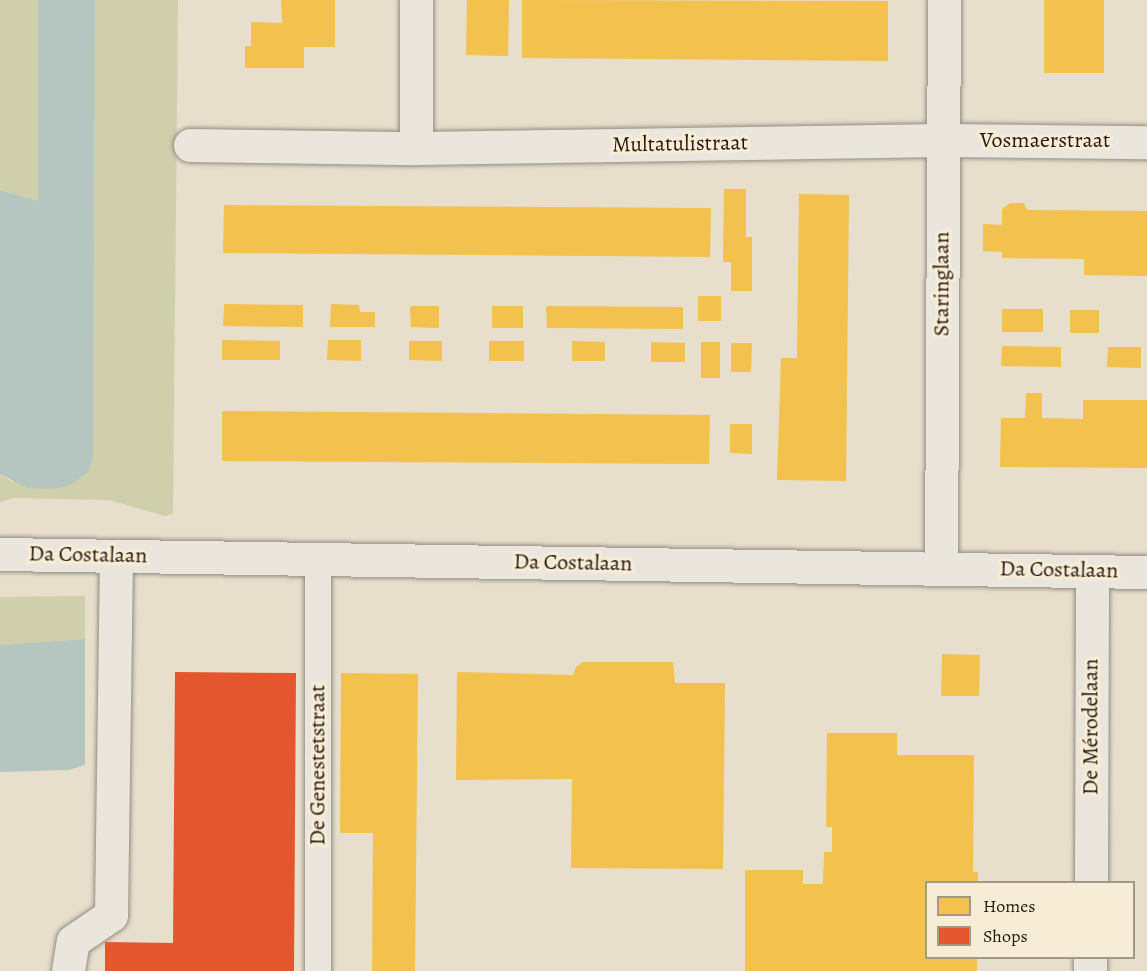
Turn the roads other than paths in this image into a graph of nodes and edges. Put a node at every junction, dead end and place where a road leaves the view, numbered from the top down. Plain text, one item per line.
1 (416, 0) edge
2 (944, 0) edge
3 (943, 140) junction
4 (1147, 142) edge
5 (190, 145) dead end
6 (416, 148) junction
7 (0, 554) edge
8 (116, 556) junction
9 (318, 560) junction
10 (941, 568) junction
11 (1092, 571) junction
12 (1147, 572) edge
13 (1091, 881) edge
14 (68, 971) edge
15 (318, 971) edge

1 - 6 street
2 - 3 street, Staringlaan
3 - 4 street, Vosmaerstraat
3 - 6 street, Multatulistraat
3 - 10 street, Staringlaan
5 - 6 street, Multatulistraat
7 - 8 street, Da Costalaan
8 - 9 street, Da Costalaan
8 - 14 street
9 - 10 street, Da Costalaan
9 - 15 lane, De Genestetstraat
10 - 11 street, Da Costalaan
11 - 12 street, Da Costalaan
11 - 13 street, De Mérodelaan

